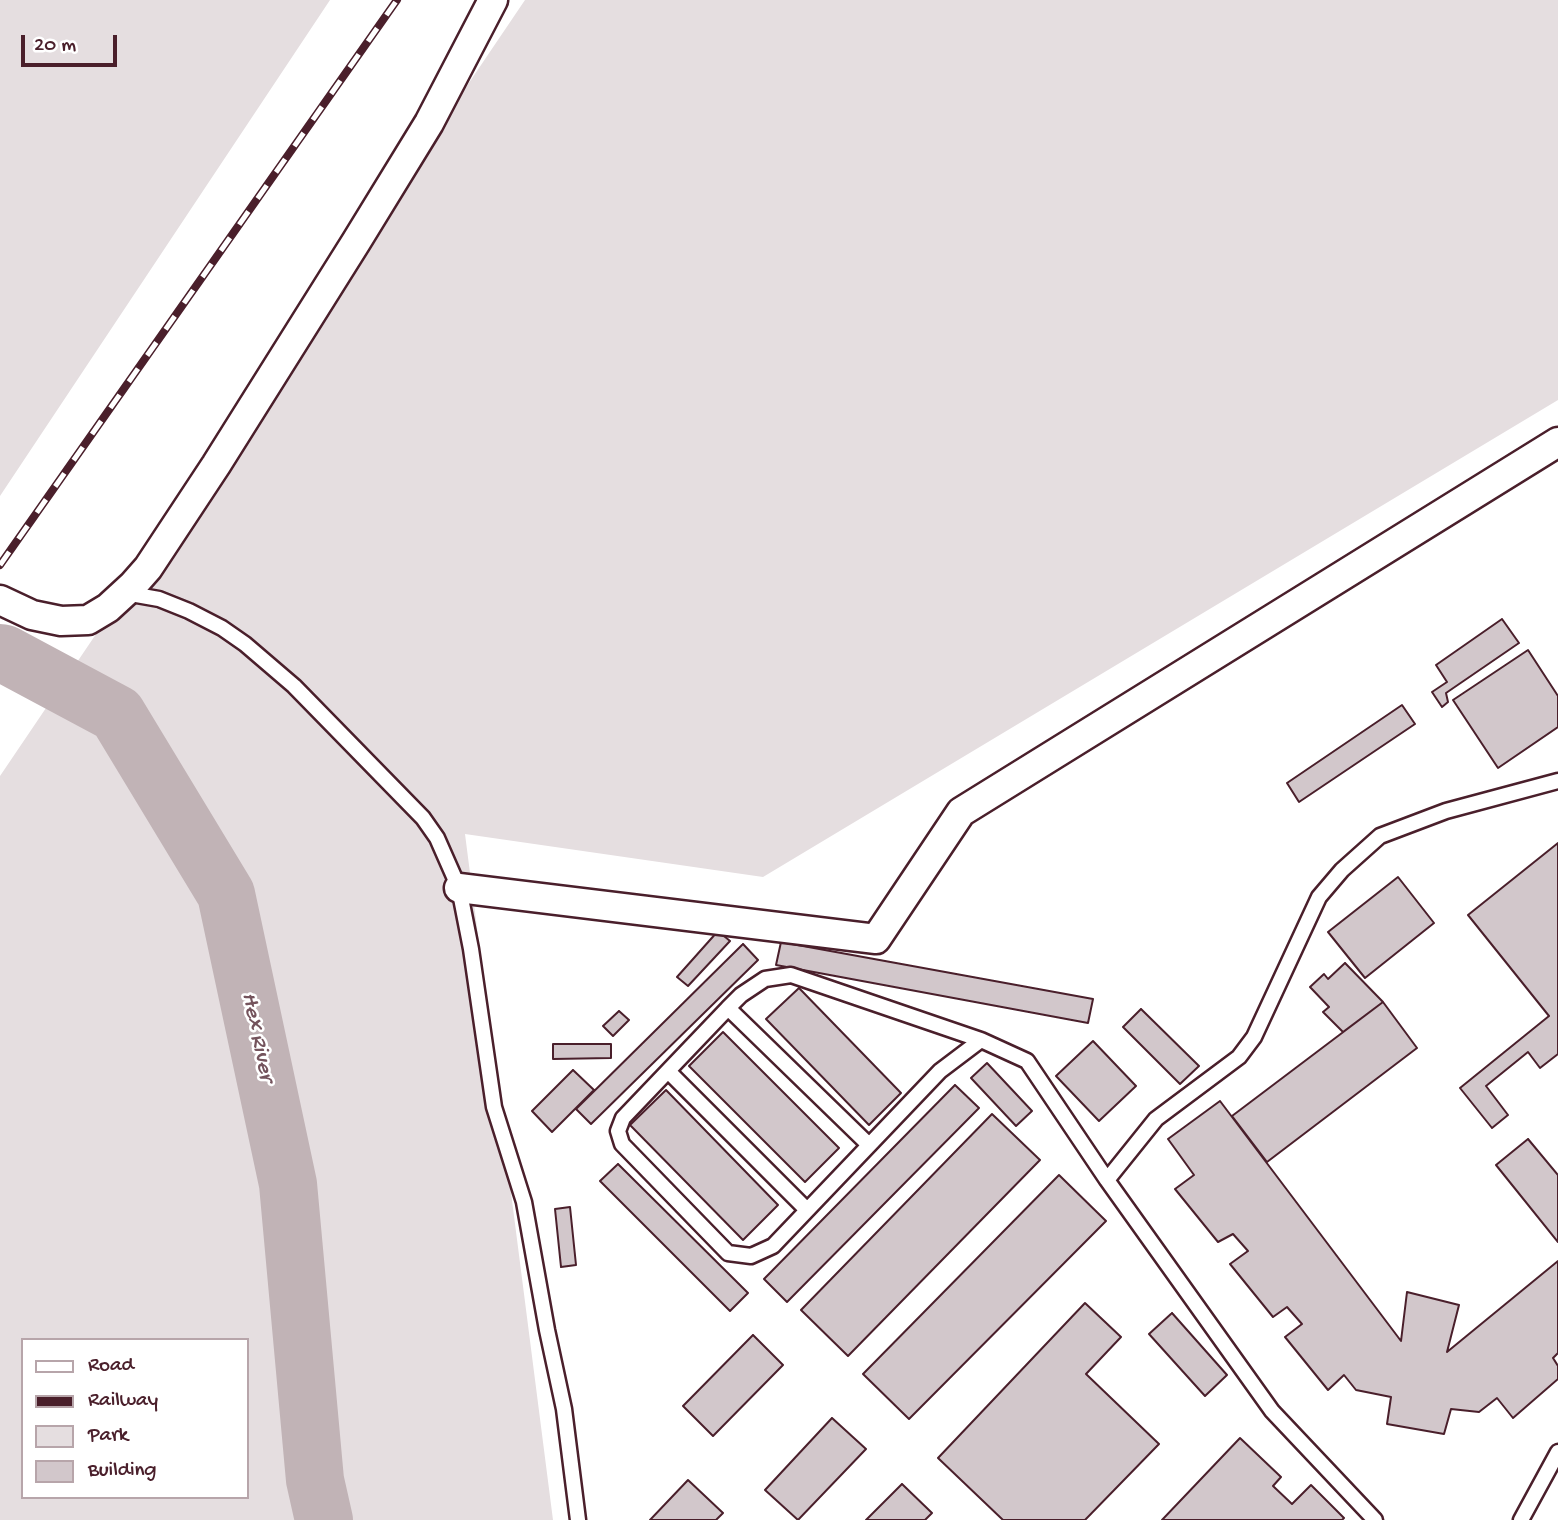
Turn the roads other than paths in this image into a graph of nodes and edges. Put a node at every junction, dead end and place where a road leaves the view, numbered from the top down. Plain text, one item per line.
1 (493, 0) edge
2 (1558, 442) edge
3 (125, 593) junction
4 (0, 600) edge
5 (1558, 781) edge
6 (459, 888) junction
7 (728, 1008) junction
8 (981, 1040) junction
9 (668, 1071) junction
10 (869, 1145) junction
11 (1107, 1180) junction
12 (807, 1210) junction
13 (1558, 1452) edge
14 (578, 1520) edge
15 (1375, 1520) edge
16 (1521, 1520) edge

1 - 3 street
2 - 6 street
3 - 4 street
3 - 6 lane
5 - 11 lane
6 - 14 lane
7 - 8 lane
7 - 9 lane
7 - 10 lane
8 - 10 lane
8 - 11 lane
9 - 12 lane
9 - 12 lane
10 - 12 lane
11 - 15 lane
13 - 16 lane

